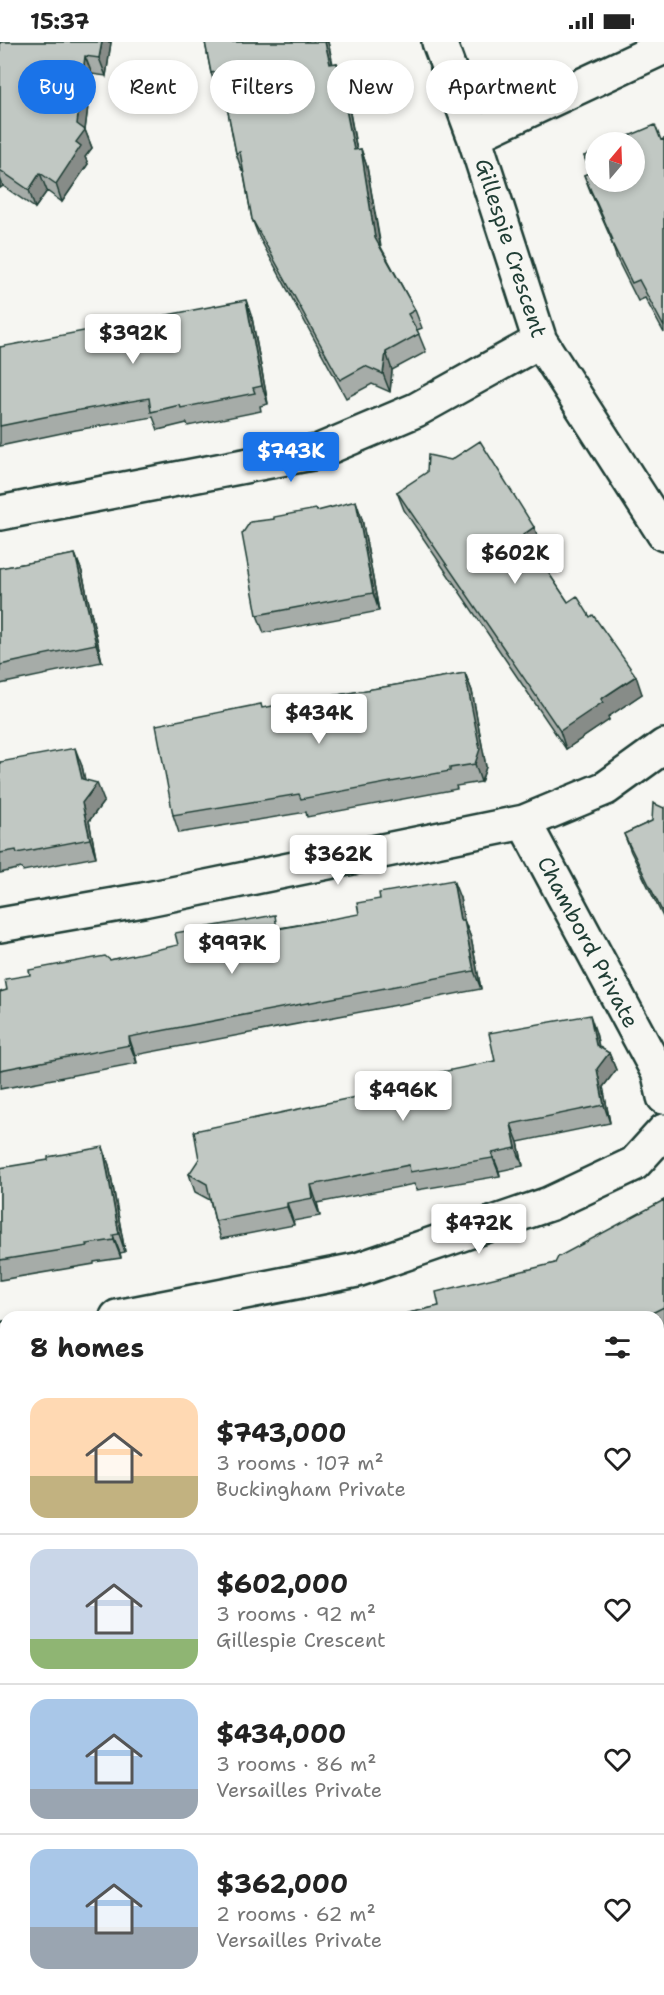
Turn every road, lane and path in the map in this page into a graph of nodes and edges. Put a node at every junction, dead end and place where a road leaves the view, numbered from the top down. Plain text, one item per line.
1 (439, 42) edge
2 (664, 47) edge
3 (474, 136) junction
4 (540, 341) junction
5 (0, 513) edge
6 (664, 534) edge
7 (664, 746) edge
8 (524, 822) junction
9 (0, 925) edge
10 (664, 1096) edge
11 (664, 1131) edge
12 (148, 1311) edge

1 - 3 street, Gillespie Crescent
2 - 3 street
3 - 4 street, Gillespie Crescent
4 - 5 street
4 - 6 street, Gillespie Crescent
7 - 8 street
8 - 9 street
8 - 10 street, Chambord Private
11 - 12 street

